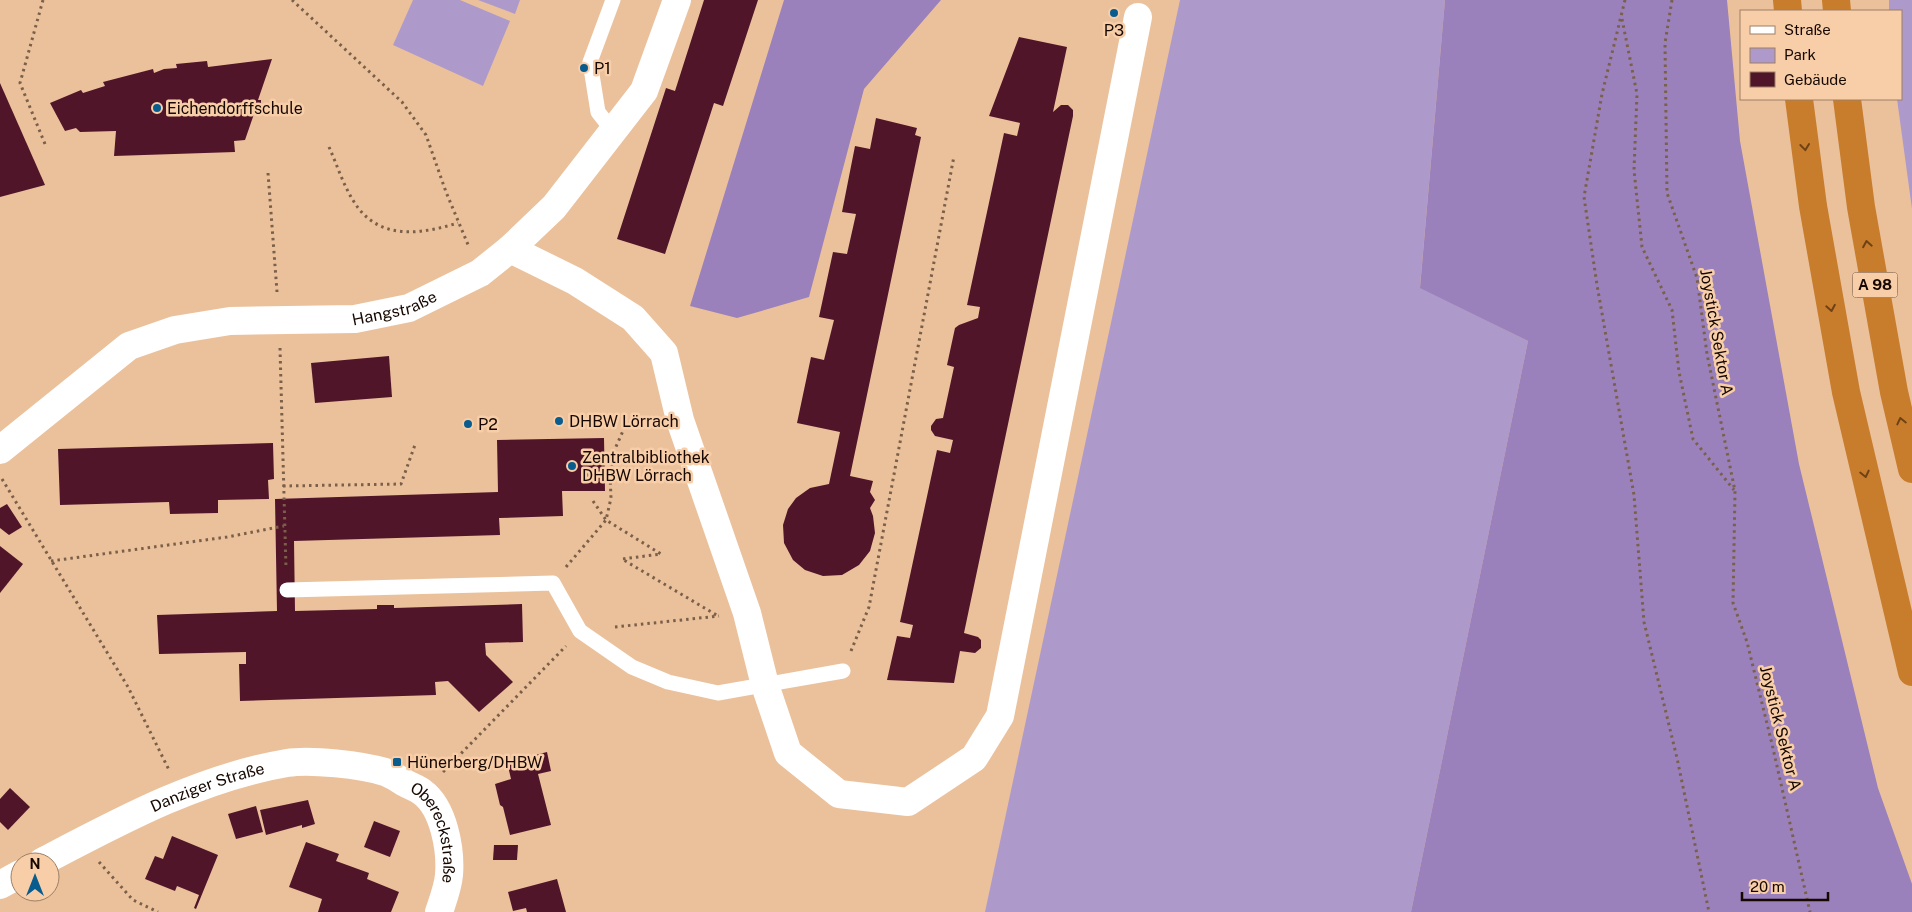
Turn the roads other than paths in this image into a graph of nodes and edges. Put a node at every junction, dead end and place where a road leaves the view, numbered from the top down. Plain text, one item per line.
1 (613, 0) edge
2 (677, 0) edge
3 (1138, 18) dead end
4 (1799, 100) edge
5 (1847, 100) edge
6 (612, 131) junction
7 (510, 249) junction
8 (0, 450) edge
9 (1912, 469) edge
10 (287, 590) road end
11 (843, 671) road end
12 (1912, 672) edge
13 (765, 685) junction
14 (385, 773) joint
15 (60, 852) edge
16 (440, 912) edge

1 - 6 lane
2 - 6 street, Hangstraße
3 - 13 street
4 -> 12 highway, A 98
9 -> 5 highway, A 98
6 - 7 street, Hangstraße
7 - 8 street, Hangstraße
7 - 13 street
10 - 13 lane
11 - 13 lane
14 - 15 street, Danziger Straße
14 - 16 street, Obereckstraße

